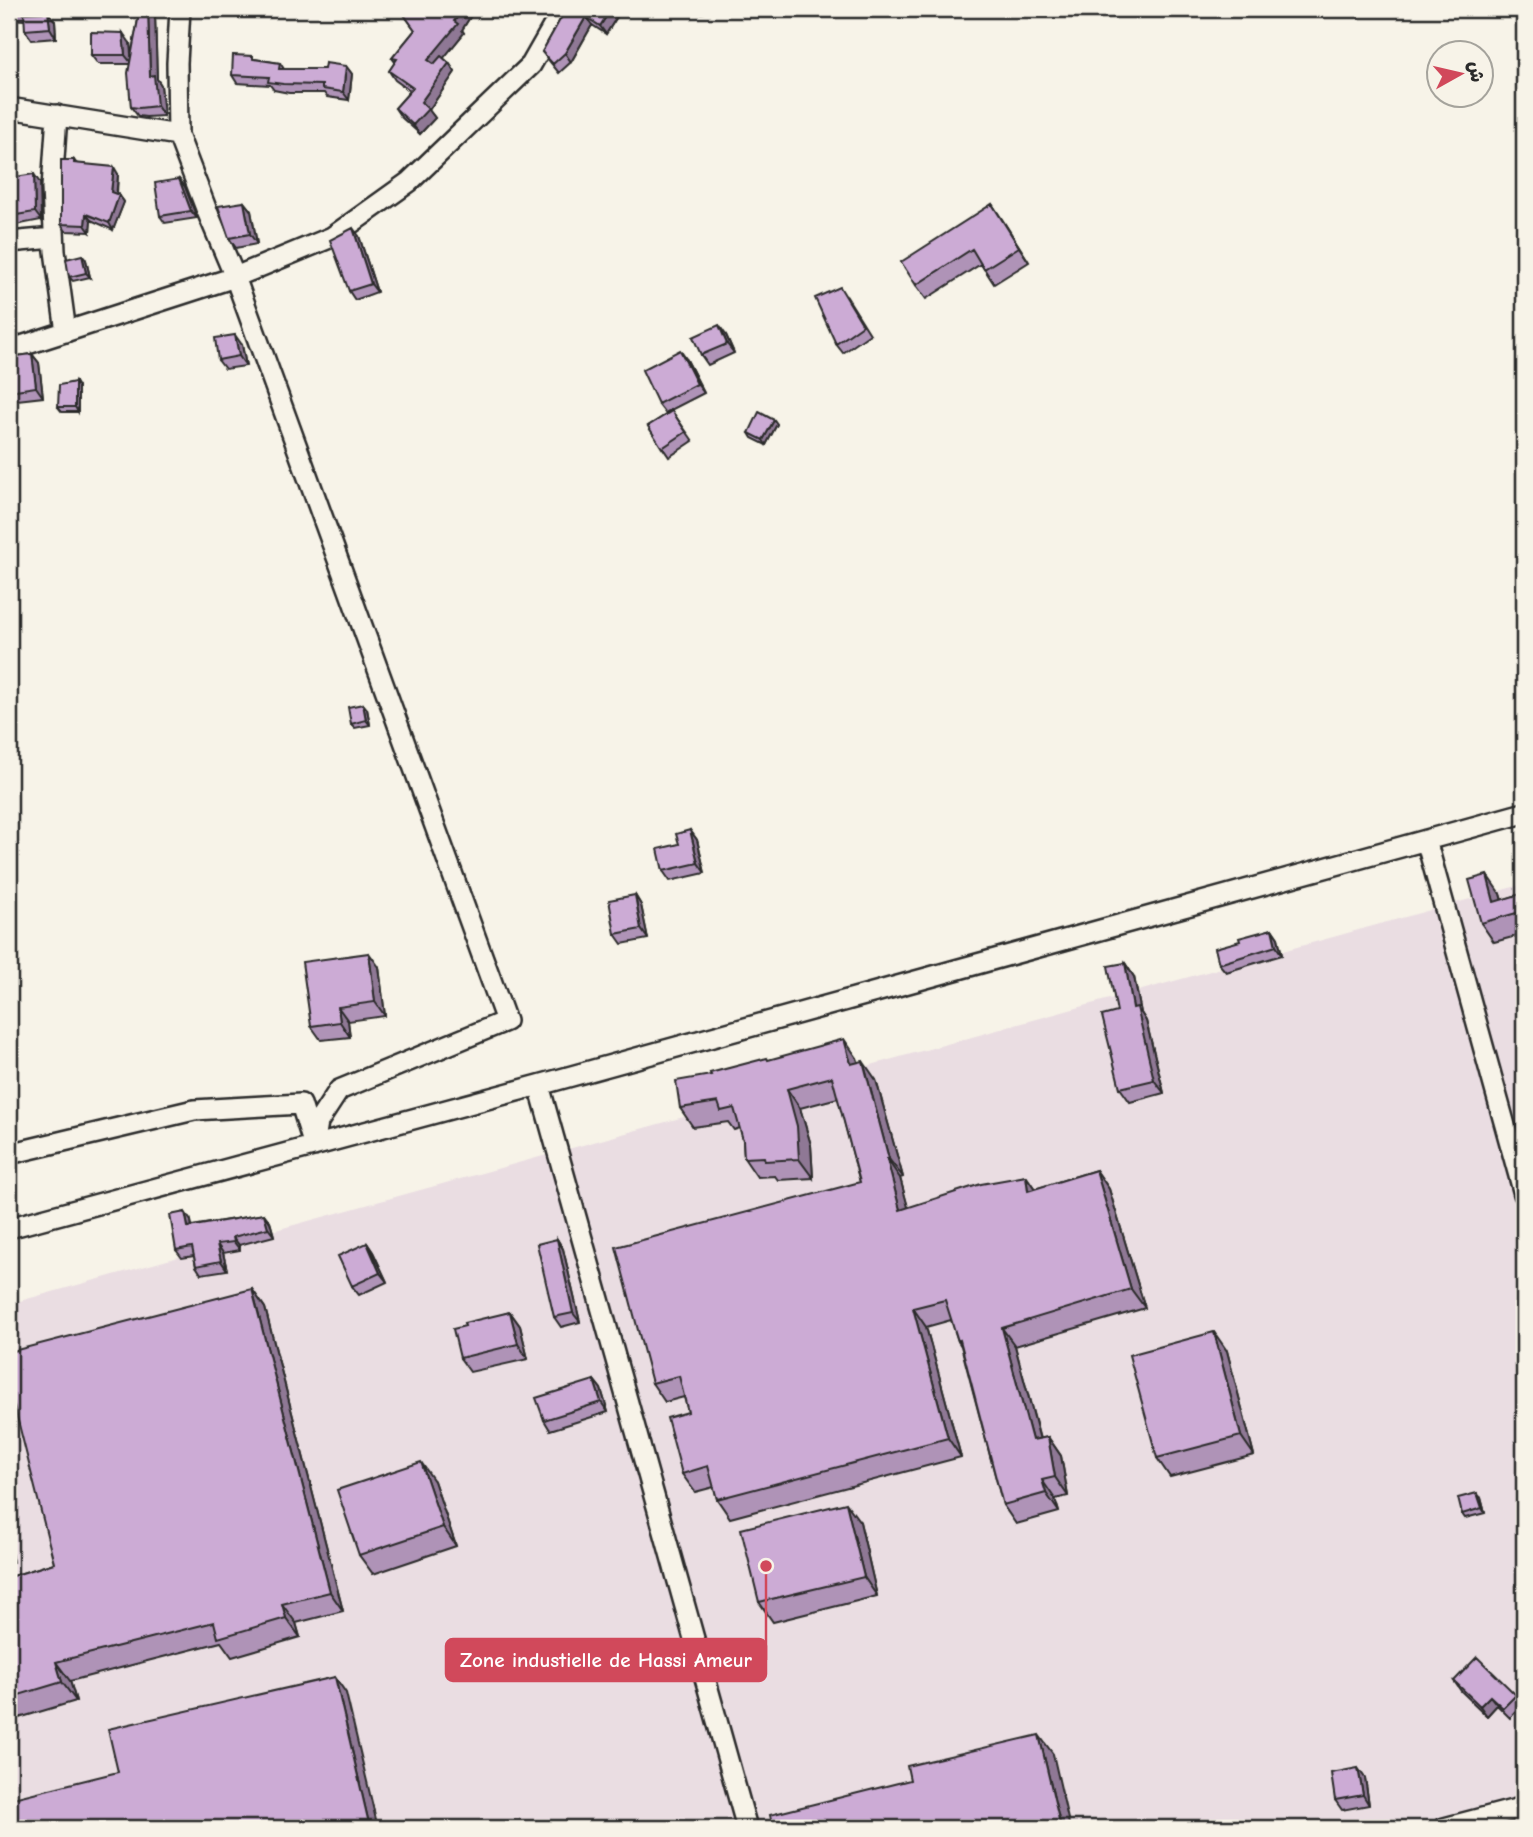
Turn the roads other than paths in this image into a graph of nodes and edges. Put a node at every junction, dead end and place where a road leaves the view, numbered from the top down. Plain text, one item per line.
1 (180, 9) edge
2 (564, 9) edge
3 (9, 108) edge
4 (57, 115) junction
5 (178, 135) junction
6 (54, 238) junction
7 (9, 243) edge
8 (235, 277) junction
9 (66, 332) junction
10 (9, 350) edge
11 (1524, 813) edge
12 (1426, 840) junction
13 (539, 1085) junction
14 (314, 1146) junction
15 (9, 1154) edge
16 (1524, 1194) edge
17 (9, 1228) edge
18 (1524, 1807) edge
19 (747, 1828) edge
20 (1444, 1828) edge

1 - 5 street
2 - 8 street
3 - 4 street
4 - 5 street
4 - 6 street
5 - 8 street
6 - 7 street
6 - 9 street
8 - 9 street
8 - 14 street
9 - 10 street
11 - 12 street
12 - 13 street
12 - 16 street
13 - 14 street
13 - 19 street
14 - 15 street
14 - 17 street
18 - 20 street

